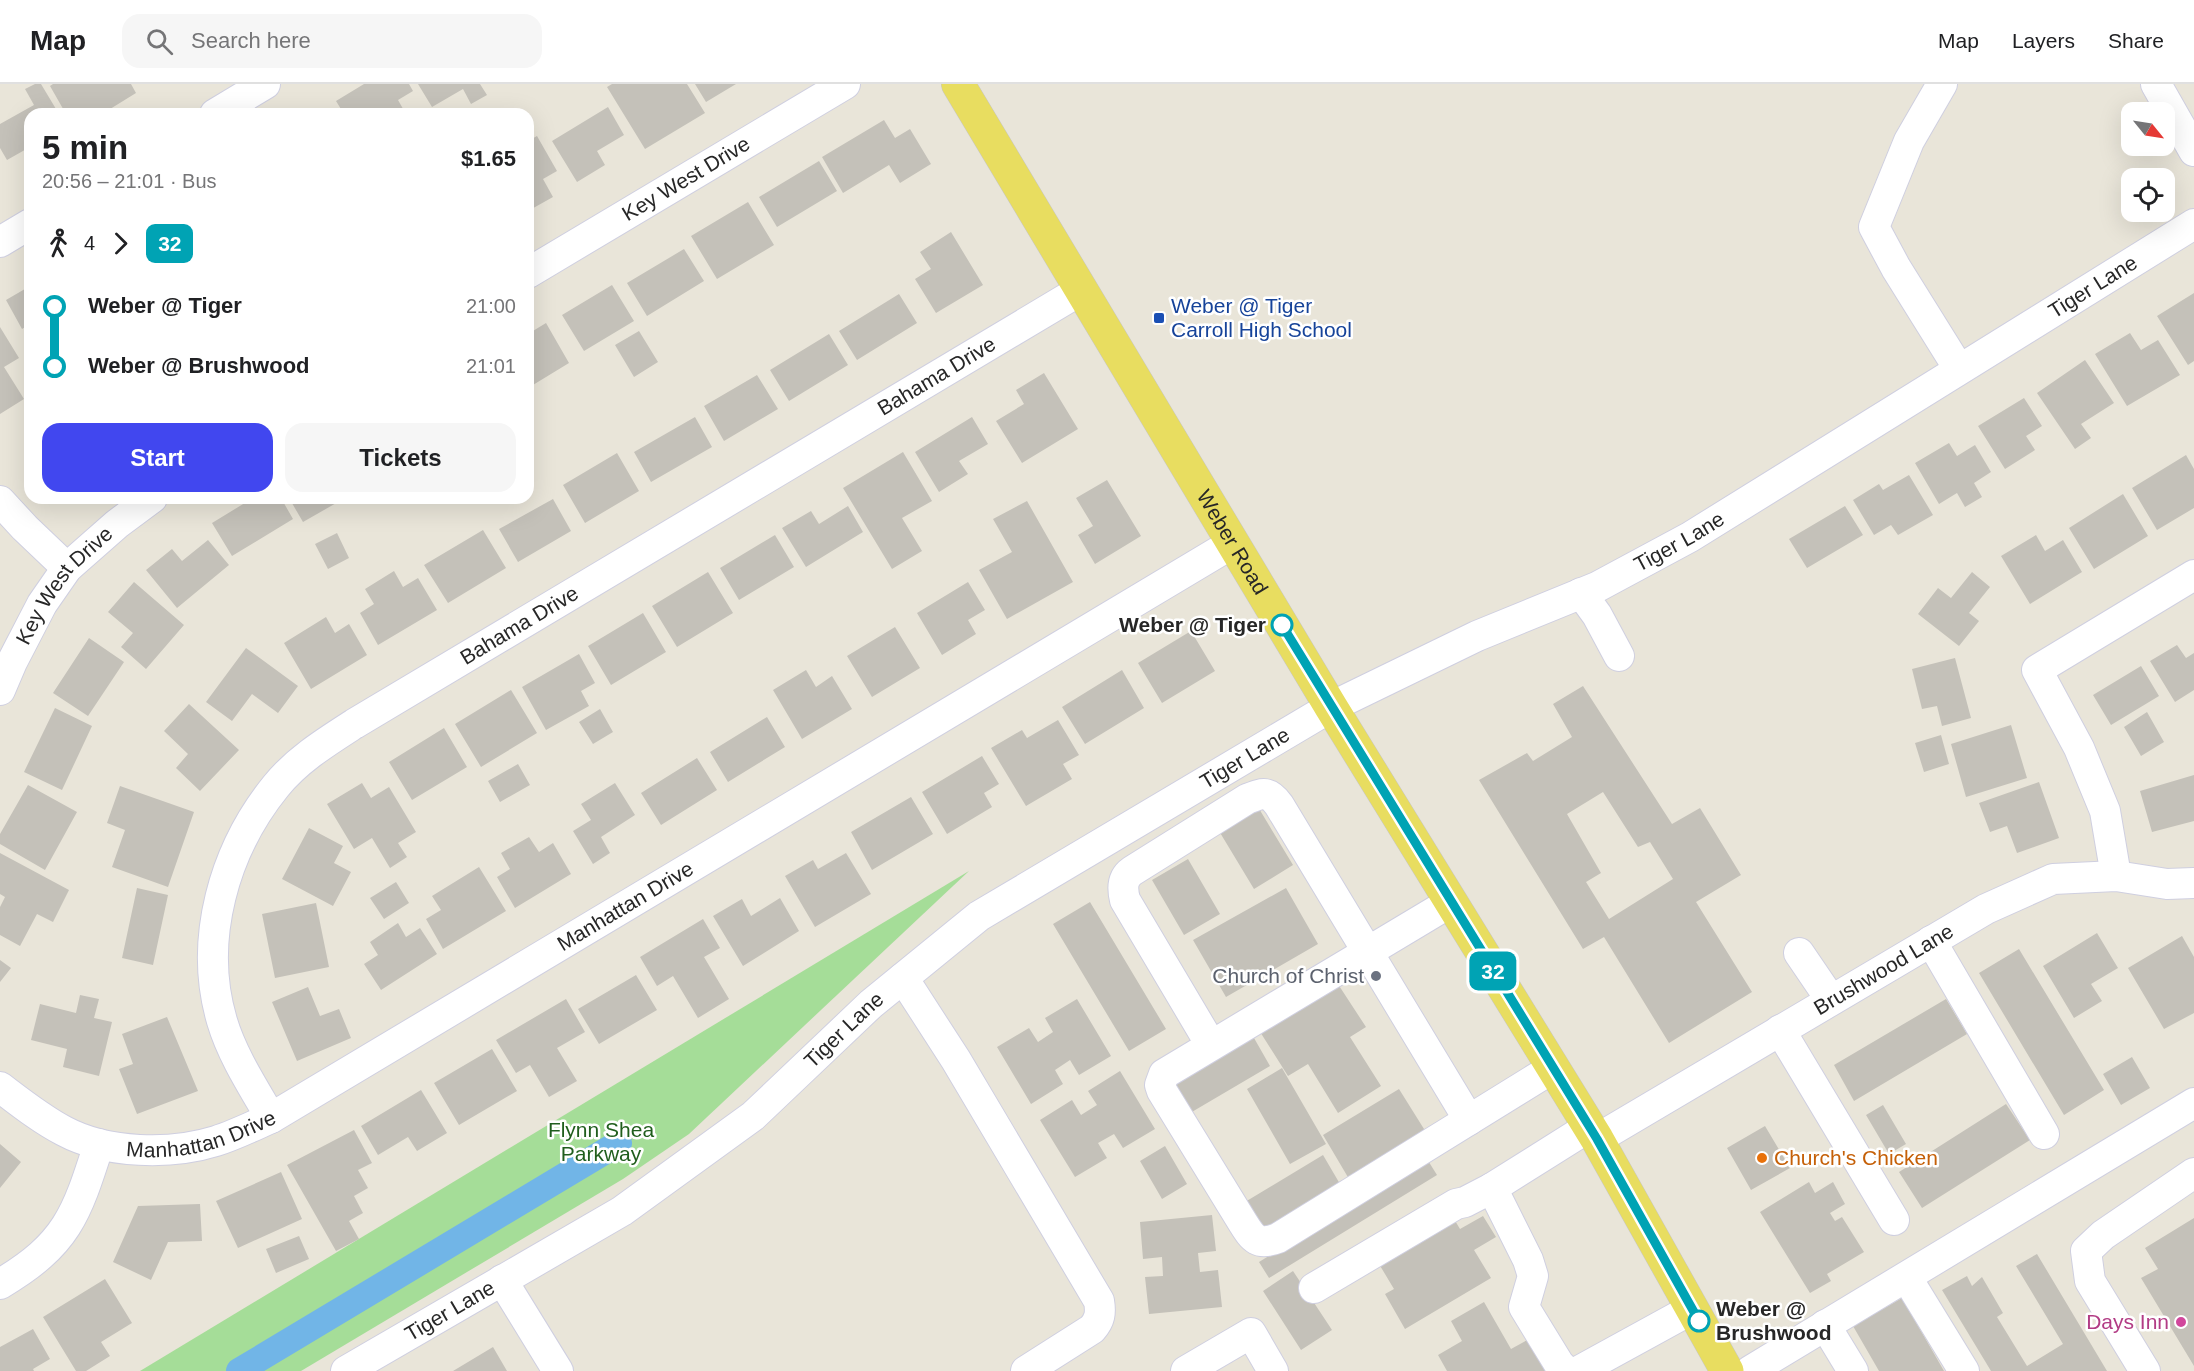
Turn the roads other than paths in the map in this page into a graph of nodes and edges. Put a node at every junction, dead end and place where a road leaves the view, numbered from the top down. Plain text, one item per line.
1 (265, 84) edge
2 (845, 84) edge
3 (958, 84) edge
4 (1942, 84) edge
5 (2156, 84) edge
6 (225, 108) edge
7 (2194, 151) edge
8 (2194, 224) edge
9 (24, 228) edge
10 (0, 242) edge
11 (534, 269) edge
12 (1081, 290) junction
13 (1959, 369) junction
14 (0, 501) edge
15 (144, 504) edge
16 (1233, 543) junction
17 (67, 568) junction
18 (2194, 575) edge
19 (1581, 593) junction
20 (1619, 656) dead end
21 (0, 690) edge
22 (1331, 707) junction
23 (2116, 876) junction
24 (2194, 883) edge
25 (1451, 902) junction
26 (1931, 941) junction
27 (1367, 952) junction
28 (1799, 953) dead end
29 (903, 978) junction
30 (1831, 1000) junction
31 (1780, 1030) junction
32 (1211, 1045) junction
33 (1553, 1068) junction
34 (0, 1087) edge
35 (2194, 1103) edge
36 (271, 1118) junction
37 (1469, 1120) junction
38 (1593, 1133) junction
39 (2044, 1134) dead end
40 (99, 1144) junction
41 (2194, 1173) edge
42 (1492, 1188) junction
43 (1894, 1220) dead end
44 (1907, 1278) junction
45 (502, 1280) junction
46 (0, 1284) edge
47 (1314, 1288) dead end
48 (1692, 1309) junction
49 (1825, 1325) junction
50 (346, 1371) edge
51 (558, 1371) edge
52 (1026, 1371) edge
53 (1186, 1371) edge
54 (1273, 1371) edge
55 (1566, 1371) edge
56 (1579, 1371) edge
57 (1726, 1371) edge
58 (1750, 1371) edge
59 (1853, 1371) edge
60 (1964, 1371) edge
61 (2145, 1371) edge

1 - 6 street
2 - 11 street, Key West Drive
3 - 12 main road, Weber Road
4 - 13 street
5 - 7 street
8 - 13 street, Tiger Lane
9 - 10 street
12 - 16 main road, Weber Road
12 - 36 street, Bahama Drive
13 - 19 street, Tiger Lane
14 - 17 street
15 - 17 street, Key West Drive
16 - 22 main road, Weber Road
16 - 36 street, Manhattan Drive
17 - 21 street, Key West Drive
18 - 23 street
19 - 20 street
19 - 22 street, Tiger Lane
22 - 25 main road, Weber Road
22 - 29 street, Tiger Lane
23 - 24 street, Brushwood Lane
23 - 26 street, Brushwood Lane
25 - 27 street
25 - 33 main road, Weber Road
26 - 30 street, Brushwood Lane
26 - 39 street
27 - 32 street
27 - 32 street
27 - 37 street
28 - 30 street
29 - 45 street, Tiger Lane
29 - 52 street
30 - 31 street, Brushwood Lane
31 - 38 street, Brushwood Lane
31 - 43 street
32 - 37 street
33 - 37 street
33 - 38 main road, Weber Road
34 - 40 street, Manhattan Drive
35 - 44 street
36 - 40 street, Manhattan Drive
38 - 42 street, Brushwood Lane
38 - 48 main road, Weber Road
40 - 46 street
41 - 61 street
42 - 47 street, Brushwood Lane
42 - 55 street
44 - 49 street
44 - 60 street
45 - 50 street, Tiger Lane
45 - 51 street
48 - 56 street
48 - 57 main road, Weber Road
49 - 58 street
49 - 59 street
53 - 54 street

